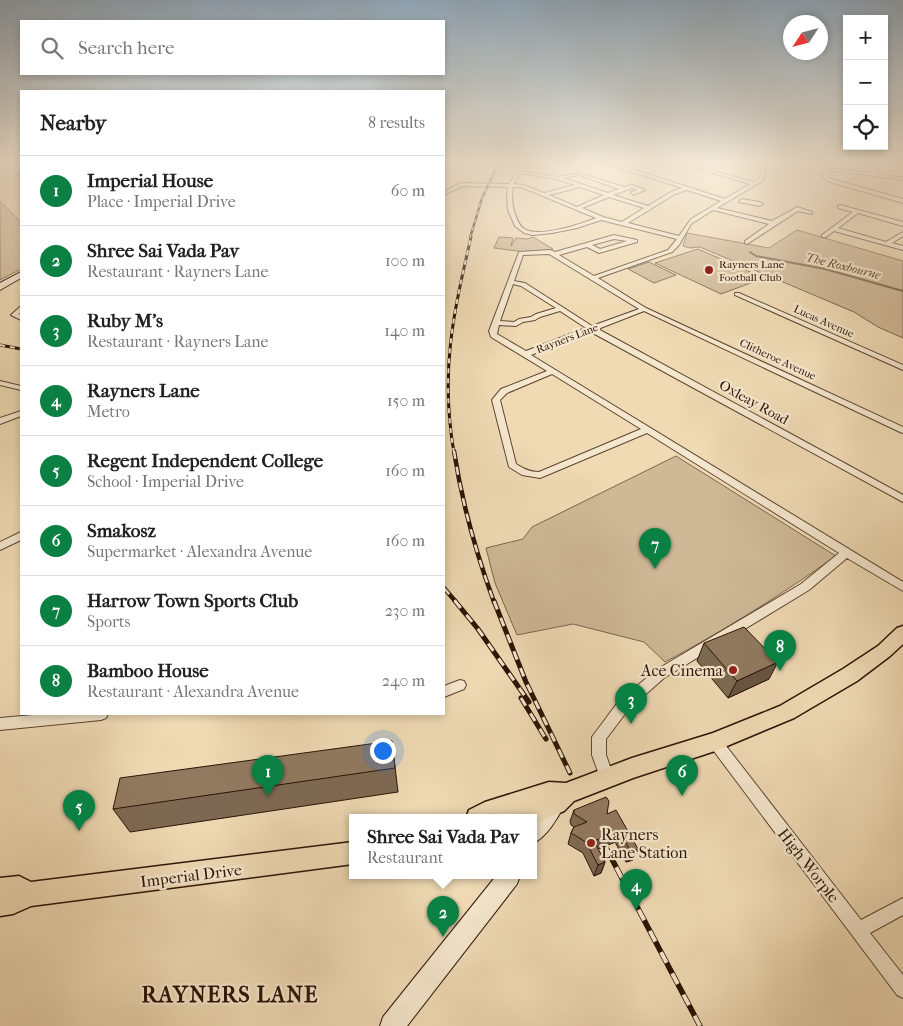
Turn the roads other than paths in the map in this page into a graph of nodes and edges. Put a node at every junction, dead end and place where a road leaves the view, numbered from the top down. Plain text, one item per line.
1 (511, 210) edge
2 (578, 210) edge
3 (645, 210) edge
4 (708, 210) edge
5 (718, 210) edge
6 (749, 210) edge
7 (794, 210) edge
8 (804, 210) edge
9 (849, 210) edge
10 (856, 212) junction
11 (810, 213) dead end
12 (741, 216) junction
13 (601, 218) junction
14 (773, 223) junction
15 (622, 224) junction
16 (903, 224) edge
17 (633, 228) junction
18 (834, 229) junction
19 (903, 234) edge
20 (824, 236) dead end
21 (623, 237) junction
22 (680, 238) junction
23 (747, 242) dead end
24 (888, 243) junction
25 (588, 245) junction
26 (903, 248) edge
27 (555, 254) junction
28 (20, 276) edge
29 (593, 278) junction
30 (511, 282) junction
31 (0, 286) edge
32 (737, 294) dead end
33 (644, 308) junction
34 (20, 309) edge
35 (560, 309) junction
36 (20, 318) edge
37 (497, 323) junction
38 (592, 329) junction
39 (526, 354) junction
40 (903, 368) edge
41 (553, 372) junction
42 (0, 383) edge
43 (20, 388) edge
44 (20, 414) edge
45 (0, 421) edge
46 (647, 430) junction
47 (903, 430) edge
48 (903, 499) edge
49 (20, 536) edge
50 (0, 546) edge
51 (847, 552) junction
52 (903, 587) edge
53 (903, 632) edge
54 (460, 685) dead end
55 (445, 692) edge
56 (91, 715) edge
57 (0, 724) edge
58 (715, 742) junction
59 (608, 778) junction
60 (561, 798) junction
61 (524, 809) edge
62 (483, 814) edge
63 (537, 828) edge
64 (349, 854) edge
65 (506, 879) edge
66 (0, 890) edge
67 (28, 894) junction
68 (0, 904) edge
69 (903, 906) edge
70 (860, 930) junction
71 (903, 989) edge
72 (392, 1026) edge

1 - 13 street
2 - 13 street
3 - 15 street
4 - 22 street
5 - 12 street
6 - 12 street
7 - 14 street
8 - 11 street
9 - 10 street
10 - 16 street
10 - 18 street
12 - 14 street
13 - 15 street
14 - 23 street
15 - 17 street
17 - 21 street
17 - 22 street
18 - 20 street
18 - 24 street
19 - 24 street
21 - 25 street
21 - 25 street
22 - 29 street
24 - 26 street
25 - 27 street
27 - 29 street
27 - 30 street
28 - 31 street
29 - 33 street
30 - 35 street, Oxleay Road
30 - 37 street
32 - 40 street, Lucas Avenue
33 - 38 street, Rayners Lane
33 - 47 street, Clitheroe Avenue
34 - 36 street
35 - 37 street
35 - 38 street, Oxleay Road
37 - 39 street
38 - 39 street, Rayners Lane
38 - 48 street, Oxleay Road
39 - 41 street, Rayners Lane
41 - 46 street, Rayners Lane
41 - 46 street
42 - 43 street
44 - 45 street
46 - 51 street, Rayners Lane
49 - 50 street
51 - 52 street, Rayners Lane
51 - 59 street
53 - 58 main road
54 - 55 street
56 - 57 street
58 - 59 main road
58 - 70 street, High Worple
59 - 60 main road
60 - 61 main road
60 - 63 street
61 - 62 main road
64 - 67 main road, Imperial Drive
65 - 72 street
66 - 67 main road, Imperial Drive
67 - 68 main road, Imperial Drive
69 - 70 street
70 - 71 street, High Worple

